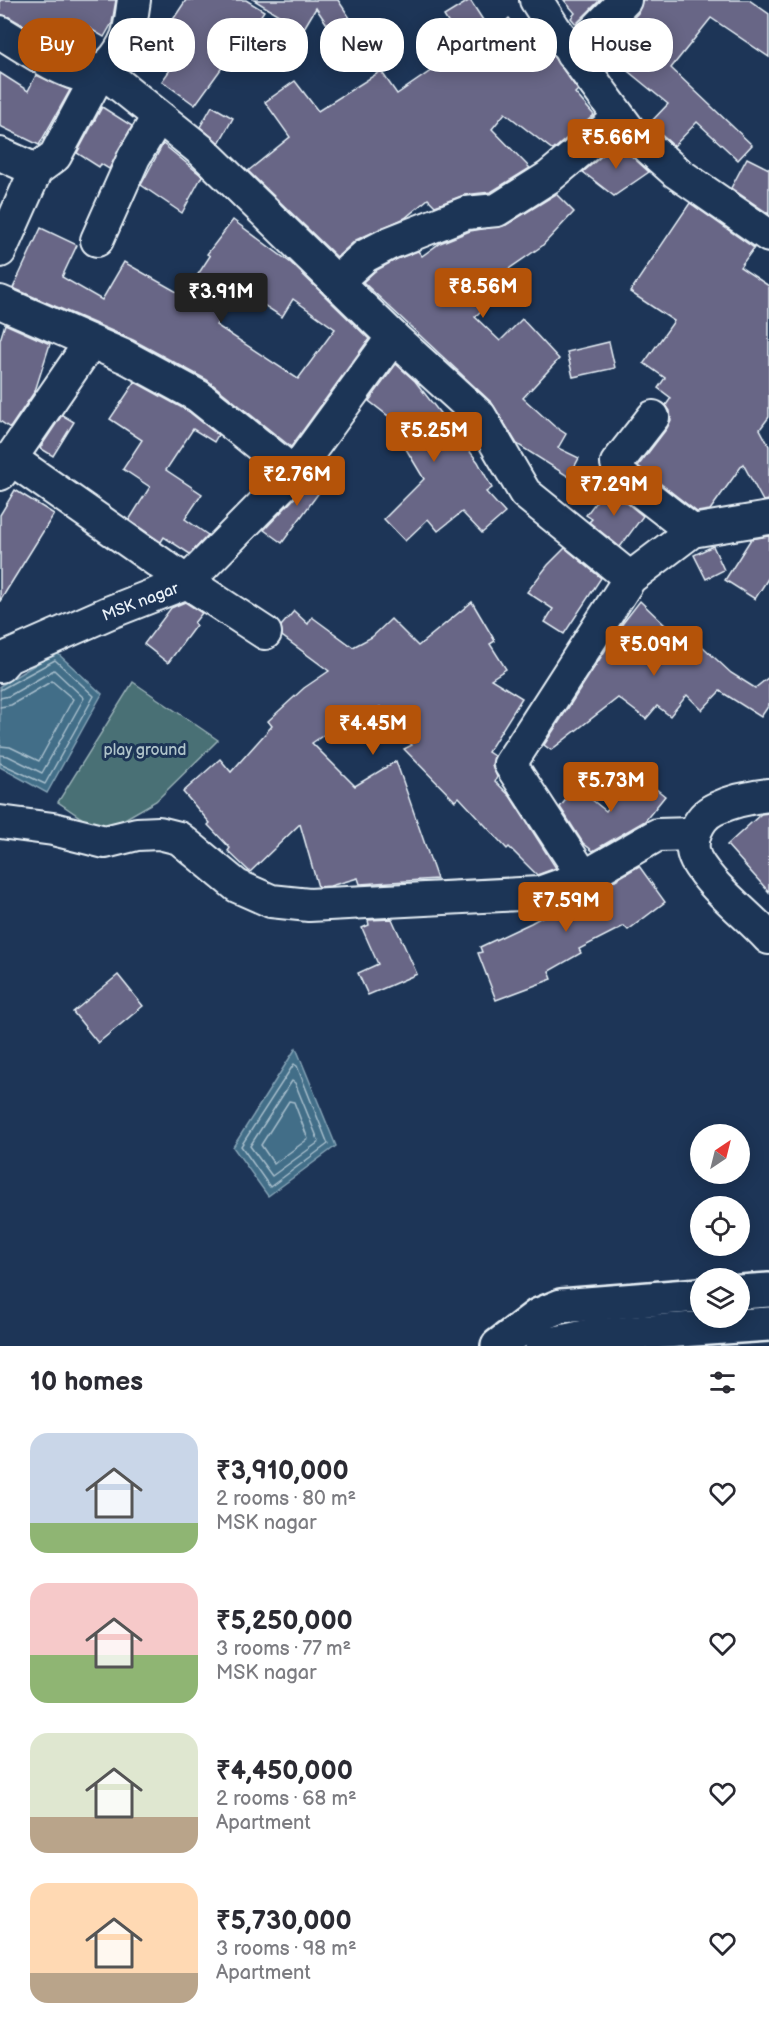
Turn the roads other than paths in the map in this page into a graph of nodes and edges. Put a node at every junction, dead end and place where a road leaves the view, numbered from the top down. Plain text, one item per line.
1 (134, 0) edge
2 (536, 0) edge
3 (625, 0) edge
4 (607, 18) edge
5 (0, 32) edge
6 (569, 50) edge
7 (101, 70) junction
8 (585, 72) edge
9 (158, 117) junction
10 (618, 119) junction
11 (0, 154) edge
12 (36, 170) junction
13 (769, 236) edge
14 (97, 240) dead end
15 (0, 251) edge
16 (336, 282) junction
17 (0, 302) edge
18 (393, 337) junction
19 (90, 343) junction
20 (653, 417) dead end
21 (5, 466) edge
22 (294, 473) junction
23 (769, 518) edge
24 (692, 531) junction
25 (630, 578) junction
26 (187, 582) junction
27 (265, 633) dead end
28 (0, 666) edge
29 (769, 795) edge
30 (0, 822) edge
31 (693, 834) junction
32 (584, 877) junction
33 (769, 938) edge
34 (769, 1290) edge
35 (750, 1291) edge
36 (690, 1296) edge
37 (769, 1324) edge
38 (503, 1342) edge
39 (542, 1346) edge

1 - 7 street
2 - 6 street
3 - 4 street
5 - 7 street
7 - 9 street
7 - 12 street
8 - 10 street
9 - 14 street
9 - 16 street
10 - 13 street
10 - 16 street
11 - 12 street
12 - 15 street
16 - 18 street
17 - 19 street
18 - 22 street, MSK nagar
18 - 25 street
19 - 21 street
19 - 22 street
20 - 24 street
21 - 26 street
22 - 26 street, MSK nagar
23 - 24 street
24 - 25 street
25 - 32 street
26 - 27 street
26 - 28 street, MSK nagar
29 - 31 street
30 - 32 street
31 - 32 street
31 - 33 street
34 - 35 street
36 - 38 street
37 - 39 street
38 - 39 street

